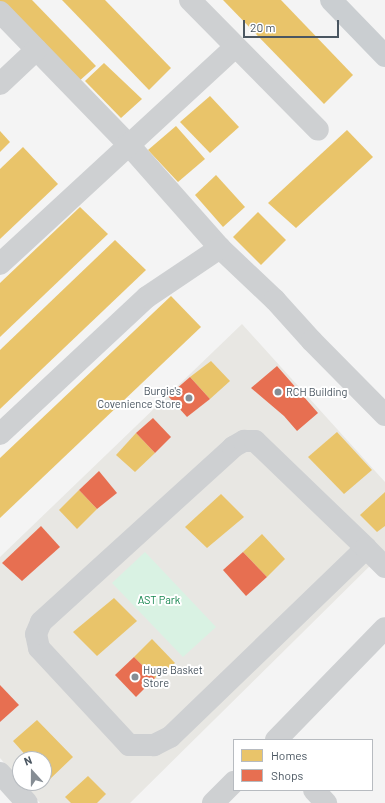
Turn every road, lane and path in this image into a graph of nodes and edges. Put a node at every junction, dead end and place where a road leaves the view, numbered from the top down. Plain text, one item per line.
1 (190, 0) edge
2 (331, 0) edge
3 (0, 12) edge
4 (235, 47) junction
5 (36, 50) junction
6 (385, 56) edge
7 (0, 84) edge
8 (318, 130) dead end
9 (128, 144) junction
10 (220, 248) junction
11 (0, 264) edge
12 (385, 415) edge
13 (0, 434) edge
14 (366, 548) junction
15 (385, 567) edge
16 (385, 628) edge
17 (277, 739) edge
18 (0, 773) edge
19 (233, 783) edge
20 (315, 791) edge
21 (27, 803) edge
22 (213, 803) edge
23 (326, 803) edge

1 - 4 street
2 - 6 main road
3 - 5 street
4 - 8 street
4 - 9 street
5 - 7 street
5 - 9 street
9 - 10 street
9 - 11 street
10 - 12 street
10 - 13 street
14 - 14 street
14 - 15 street
16 - 17 street
18 - 21 street
19 - 22 street
20 - 23 street

